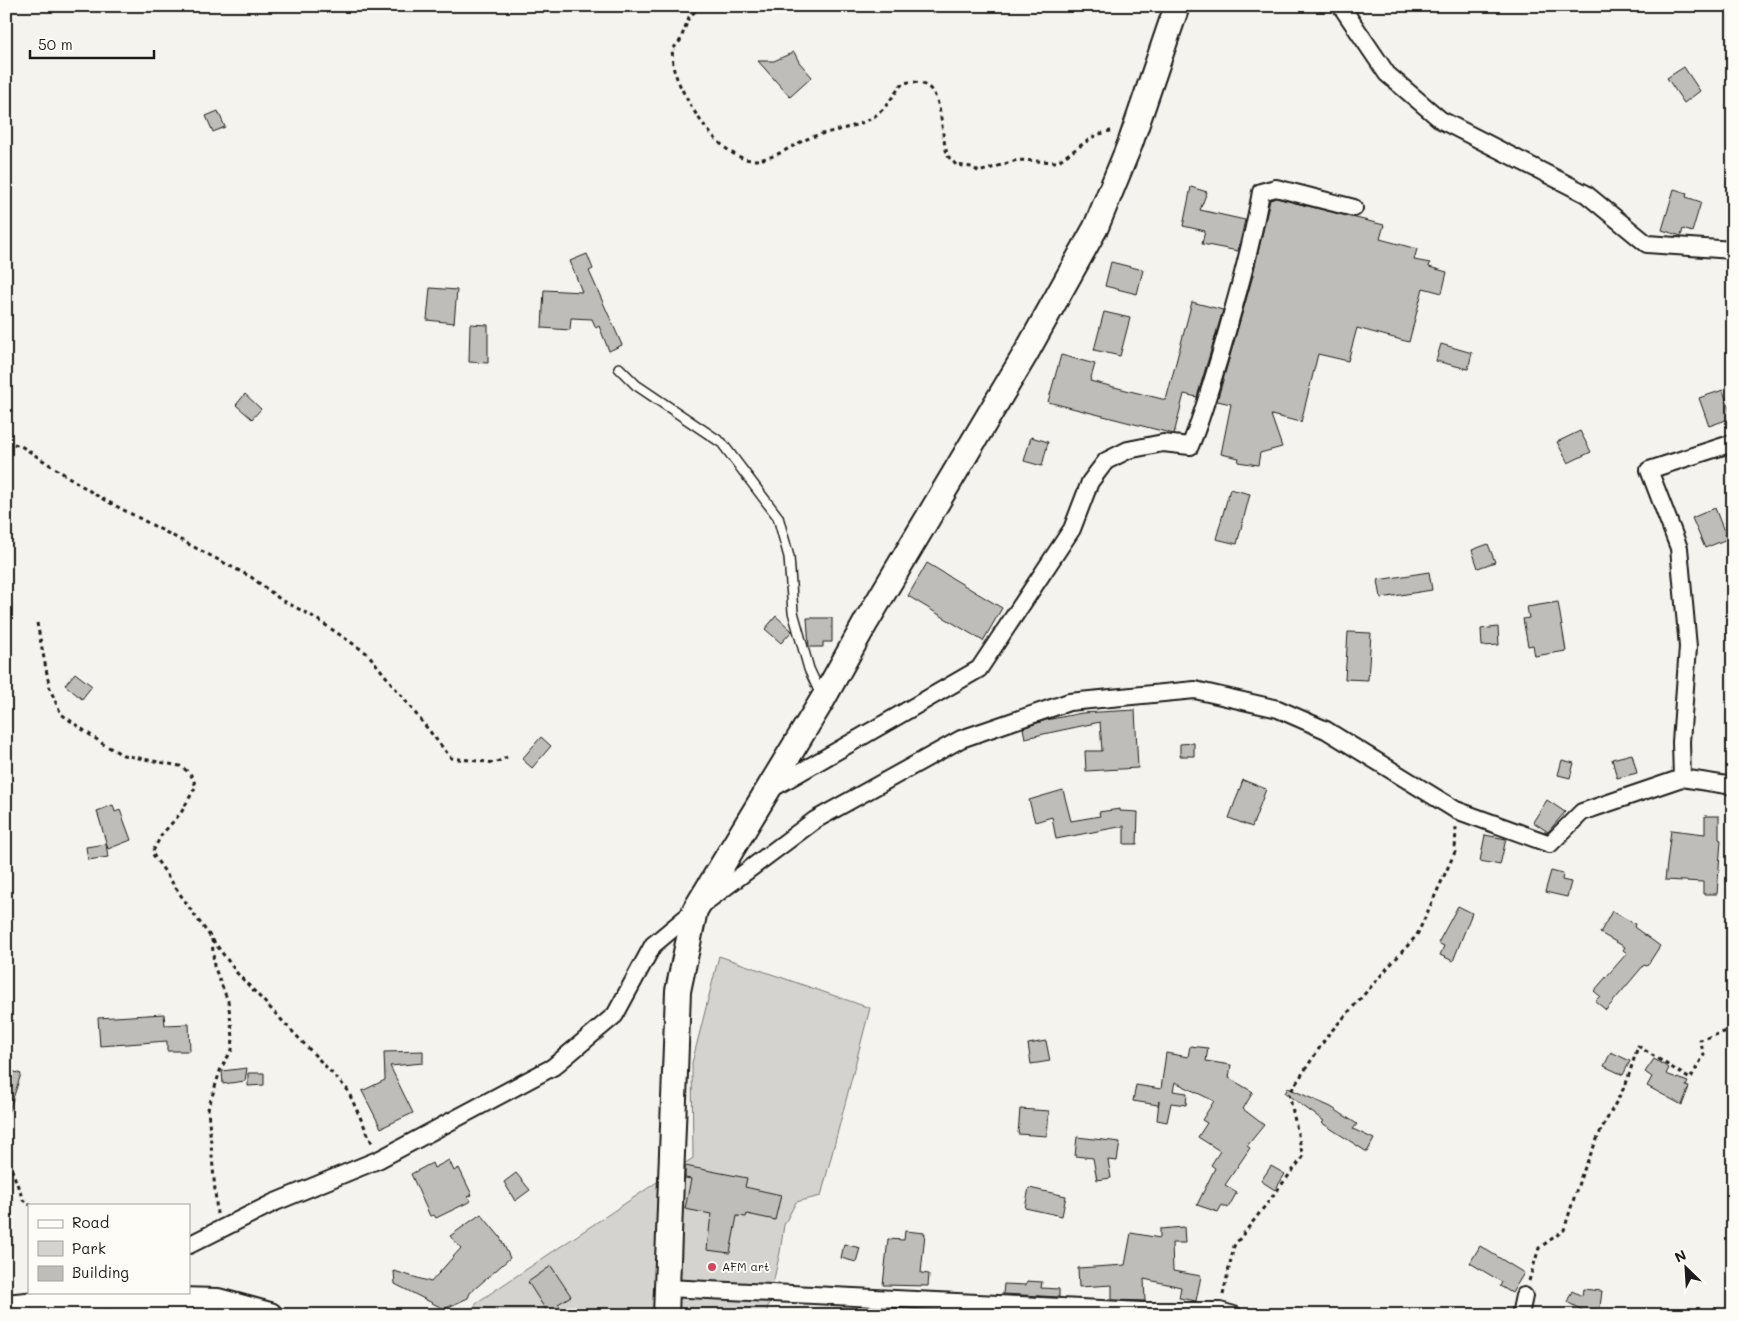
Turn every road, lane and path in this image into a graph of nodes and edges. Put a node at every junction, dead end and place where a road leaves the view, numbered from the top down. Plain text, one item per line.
1 (701, 6) edge
2 (1177, 6) edge
3 (1340, 6) edge
4 (1134, 131) junction
5 (1354, 208) dead end
6 (1733, 250) edge
7 (619, 368) dead end
8 (6, 442) edge
9 (1733, 443) edge
10 (37, 623) dead end
11 (823, 699) junction
12 (507, 757) dead end
13 (1682, 778) junction
14 (1733, 786) edge
15 (764, 792) junction
16 (1456, 810) junction
17 (694, 910) junction
18 (212, 938) junction
19 (1733, 1029) edge
20 (6, 1154) edge
21 (380, 1159) junction
22 (29, 1204) edge
23 (218, 1229) junction
24 (190, 1244) edge
25 (667, 1288) junction
26 (148, 1296) edge
27 (1524, 1296) joint
28 (6, 1307) edge
29 (1227, 1313) edge
30 (270, 1315) edge
31 (666, 1315) edge
32 (1520, 1315) edge

1 - 4 path
2 - 4 main road
3 - 6 street
4 - 11 main road
5 - 15 street
7 - 11 lane
8 - 12 path
9 - 13 street
10 - 18 path
11 - 15 main road
13 - 14 street
13 - 16 street
15 - 17 main road
16 - 17 street
16 - 29 path
17 - 21 street
17 - 25 main road
18 - 21 path
18 - 23 path
19 - 27 path
20 - 22 path
21 - 23 street
23 - 24 street
25 - 29 street
25 - 31 main road
26 - 28 main road
26 - 30 main road
27 - 32 street

